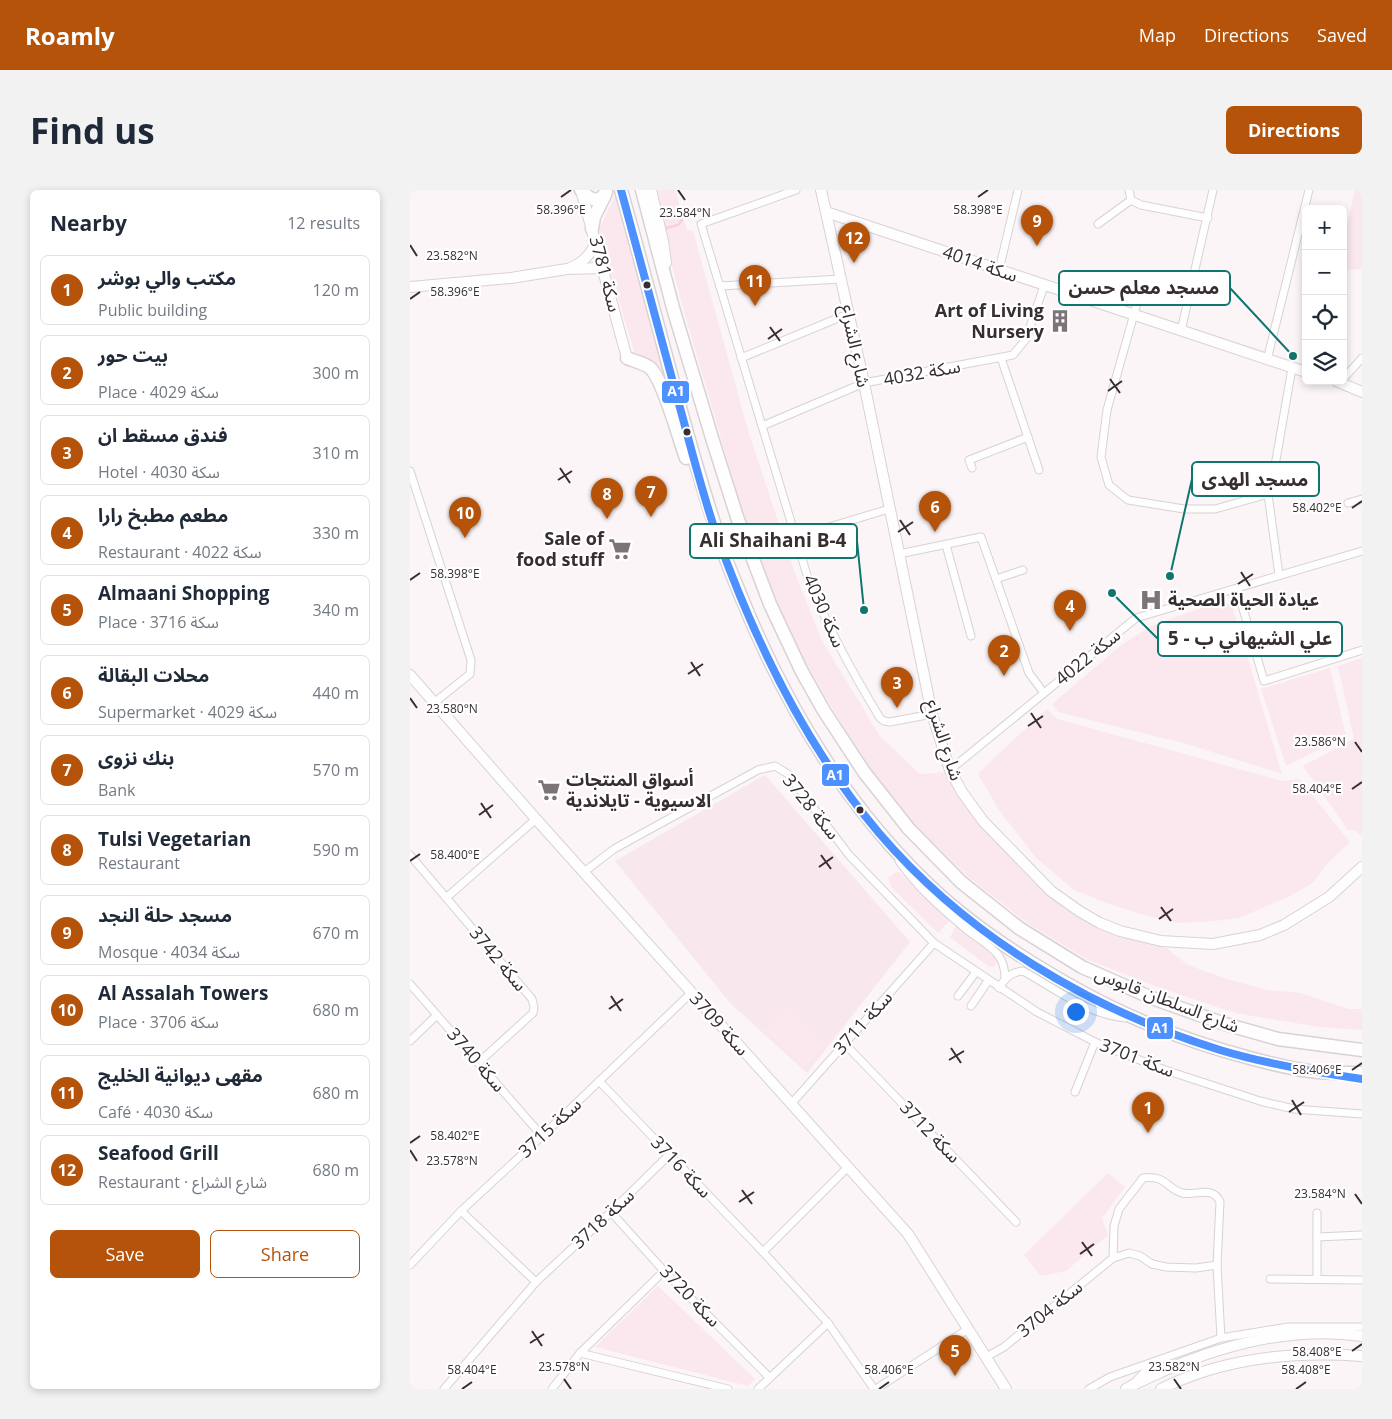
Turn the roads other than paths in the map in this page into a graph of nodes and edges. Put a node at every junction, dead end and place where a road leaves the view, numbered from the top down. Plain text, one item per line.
1 (581, 190) edge
2 (621, 190) edge
3 (642, 190) edge
4 (651, 190) edge
5 (796, 190) edge
6 (820, 190) edge
7 (1018, 190) edge
8 (1128, 190) edge
9 (1214, 190) edge
10 (1309, 190) edge
11 (606, 192) edge
12 (1131, 200) junction
13 (826, 212) junction
14 (1208, 218) junction
15 (1098, 224) dead end
16 (592, 229) junction
17 (596, 242) junction
18 (603, 268) junction
19 (567, 269) junction
20 (999, 270) junction
21 (841, 279) junction
22 (1143, 282) dead end
23 (720, 286) junction
24 (1044, 286) junction
25 (410, 288) edge
26 (673, 308) junction
27 (848, 314) junction
28 (1134, 315) junction
29 (1182, 331) junction
30 (627, 358) joint
31 (741, 358) junction
32 (1001, 358) junction
33 (1362, 358) edge
34 (1267, 360) junction
35 (1292, 368) junction
36 (1302, 371) edge
37 (1347, 374) edge
38 (864, 383) junction
39 (1347, 384) edge
40 (1362, 392) edge
41 (762, 426) junction
42 (1028, 437) junction
43 (972, 468) dead end
44 (1039, 470) dead end
45 (410, 471) edge
46 (1268, 494) junction
47 (1362, 499) edge
48 (1348, 503) dead end
49 (890, 509) junction
50 (796, 537) junction
51 (946, 545) junction
52 (723, 551) junction
53 (1362, 551) edge
54 (899, 554) junction
55 (1023, 570) dead end
56 (1279, 575) junction
57 (996, 579) junction
58 (1237, 588) junction
59 (971, 636) dead end
60 (1362, 650) edge
61 (410, 675) edge
62 (1044, 693) junction
63 (435, 702) junction
64 (932, 714) junction
65 (950, 770) junction
66 (536, 819) junction
67 (880, 834) junction
68 (410, 855) edge
69 (1362, 867) edge
70 (584, 872) junction
71 (446, 898) junction
72 (934, 943) junction
73 (976, 972) junction
74 (1005, 978) junction
75 (988, 981) junction
76 (410, 984) edge
77 (999, 988) junction
78 (691, 993) junction
79 (958, 996) dead end
80 (971, 1006) dead end
81 (437, 1014) junction
82 (1135, 1019) junction
83 (410, 1041) edge
84 (1095, 1042) junction
85 (844, 1043) junction
86 (1362, 1048) edge
87 (478, 1063) junction
88 (1317, 1072) junction
89 (1362, 1073) edge
90 (1362, 1079) edge
91 (599, 1081) junction
92 (1075, 1092) dead end
93 (792, 1103) junction
94 (1362, 1114) edge
95 (542, 1136) junction
96 (669, 1155) junction
97 (848, 1167) junction
98 (461, 1211) junction
99 (611, 1212) junction
100 (1317, 1214) dead end
101 (1016, 1222) dead end
102 (1362, 1235) edge
103 (1317, 1237) junction
104 (763, 1252) junction
105 (1113, 1258) junction
106 (410, 1265) edge
107 (1217, 1265) junction
108 (664, 1271) junction
109 (1270, 1279) dead end
110 (1317, 1279) junction
111 (1362, 1280) edge
112 (536, 1282) junction
113 (828, 1323) junction
114 (1362, 1327) edge
115 (968, 1329) junction
116 (1362, 1336) edge
117 (1221, 1338) junction
118 (580, 1352) junction
119 (1362, 1356) edge
120 (986, 1357) junction
121 (1156, 1360) junction
122 (770, 1378) junction
123 (1129, 1387) edge
124 (444, 1389) edge
125 (552, 1389) edge
126 (728, 1389) edge
127 (758, 1389) edge
128 (875, 1389) edge
129 (1006, 1389) edge
130 (1088, 1389) edge
131 (1162, 1389) edge

1 - 11 highway
1 - 16 street, سكة 3781
2 - 52 highway, شارع السلطان قابوس
3 - 26 highway, شارع السلطان قابوس
4 - 26 street
5 - 23 street, سكة 4030
6 - 13 street, شارع الشراع
7 - 20 street
8 - 12 street
9 - 14 street
10 - 34 street
11 - 16 highway
12 - 14 street
12 - 15 street
13 - 20 street, سكة 4014
13 - 21 street, شارع الشراع
14 - 29 street
16 - 17 street, سكة 3781
17 - 18 street, سكة 3781
17 - 19 street
18 - 19 street
18 - 30 street, سكة 3781
19 - 25 street
20 - 24 street, سكة 4014
21 - 23 street
21 - 27 street, شارع الشراع
22 - 28 street
23 - 31 street, سكة 4030
24 - 28 street, سكة 4014
24 - 32 street, سكة 4032
26 - 86 highway, شارع السلطان قابوس
27 - 31 street
27 - 38 street, شارع الشراع
28 - 29 street, سكة 4014
28 - 46 street
29 - 34 street, سكة 4014
30 - 52 highway
31 - 41 street, سكة 4030
32 - 38 street, سكة 4032
32 - 42 street
33 - 37 street
34 - 35 street, سكة 4014
35 - 36 street, سكة 4014
35 - 46 street
38 - 41 street, سكة 4032
38 - 49 street, شارع الشراع
39 - 40 street
41 - 50 street, سكة 4030
42 - 43 street
42 - 44 street
45 - 63 street
46 - 56 street
47 - 48 street
49 - 50 street
49 - 54 street, شارع الشراع
50 - 64 street, سكة 4030
51 - 54 street
51 - 57 street
51 - 59 street
52 - 67 highway, شارع السلطان قابوس
53 - 56 street, سكة 4022
54 - 64 street, شارع الشراع
55 - 57 street
56 - 58 street, سكة 4022
57 - 62 street
58 - 60 street
58 - 62 street, سكة 4022
61 - 63 street, سكة 3709
62 - 65 street, سكة 4022
63 - 66 street, سكة 3709
64 - 65 street, شارع الشراع
65 - 69 street, شارع الشراع
66 - 70 street, سكة 3709
66 - 71 street
67 - 74 street
67 - 82 highway, شارع السلطان قابوس
68 - 71 street, سكة 3742
70 - 72 street, سكة 3728
70 - 78 street, سكة 3709
71 - 87 street, سكة 3742
72 - 73 street, سكة 3701
72 - 85 street, سكة 3711
73 - 75 street, سكة 3701
73 - 79 street
74 - 77 street
74 - 82 street
75 - 77 street, سكة 3701
75 - 80 street
76 - 81 street, سكة 3740
77 - 84 street, سكة 3701
78 - 91 street, سكة 3715
78 - 93 street, سكة 3709
81 - 83 street
81 - 87 street, سكة 3740
82 - 88 highway, شارع السلطان قابوس
84 - 92 street
84 - 94 street, سكة 3701
85 - 93 street, سكة 3711
85 - 101 street, سكة 3712
87 - 95 street, سكة 3740
88 - 89 highway, شارع السلطان قابوس
88 - 90 highway
91 - 95 street, سكة 3715
91 - 96 street, سكة 3716
93 - 97 street, سكة 3709
95 - 98 street, سكة 3715
96 - 99 street, سكة 3718
96 - 104 street, سكة 3716
97 - 104 street
97 - 115 street, سكة 3709
98 - 106 street, سكة 3715
98 - 112 street
99 - 108 street, سكة 3720
99 - 112 street, سكة 3718
100 - 103 street
102 - 103 street
103 - 110 street
104 - 113 street, سكة 3716
105 - 107 street
105 - 107 street
105 - 120 street, سكة 3704
107 - 117 street
108 - 118 street
108 - 122 street, سكة 3720
109 - 110 street
110 - 111 street
112 - 124 street, سكة 3718
113 - 122 street
113 - 128 street, سكة 3716
114 - 117 street
115 - 120 street, سكة 3709
115 - 128 street, سكة 3716
116 - 123 street
117 - 121 street
118 - 125 street
118 - 126 street
119 - 131 street
120 - 129 street, سكة 3709
121 - 123 street
121 - 130 street
122 - 127 street

